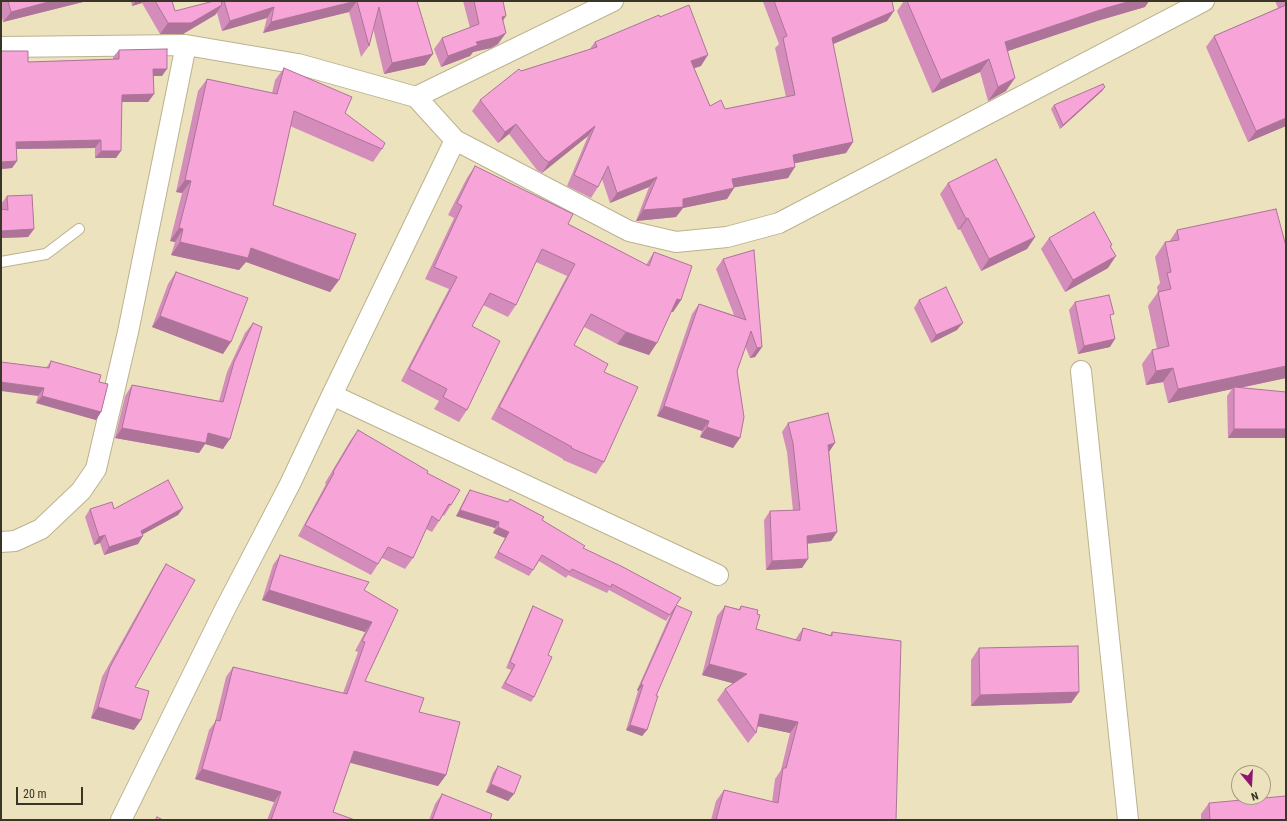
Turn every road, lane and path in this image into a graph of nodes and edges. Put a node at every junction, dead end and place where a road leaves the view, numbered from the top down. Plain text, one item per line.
1 (613, 1) edge
2 (1204, 1) edge
3 (186, 44) junction
4 (1, 47) edge
5 (416, 97) junction
6 (455, 140) junction
7 (79, 229) dead end
8 (1, 262) edge
9 (1081, 371) dead end
10 (332, 395) junction
11 (1, 542) edge
12 (718, 575) dead end
13 (121, 820) edge
14 (1128, 820) edge

1 - 5 street
2 - 6 street
3 - 4 street
3 - 5 street
3 - 11 street
5 - 6 street
6 - 10 street
7 - 8 lane
9 - 14 street
10 - 12 street
10 - 13 street

